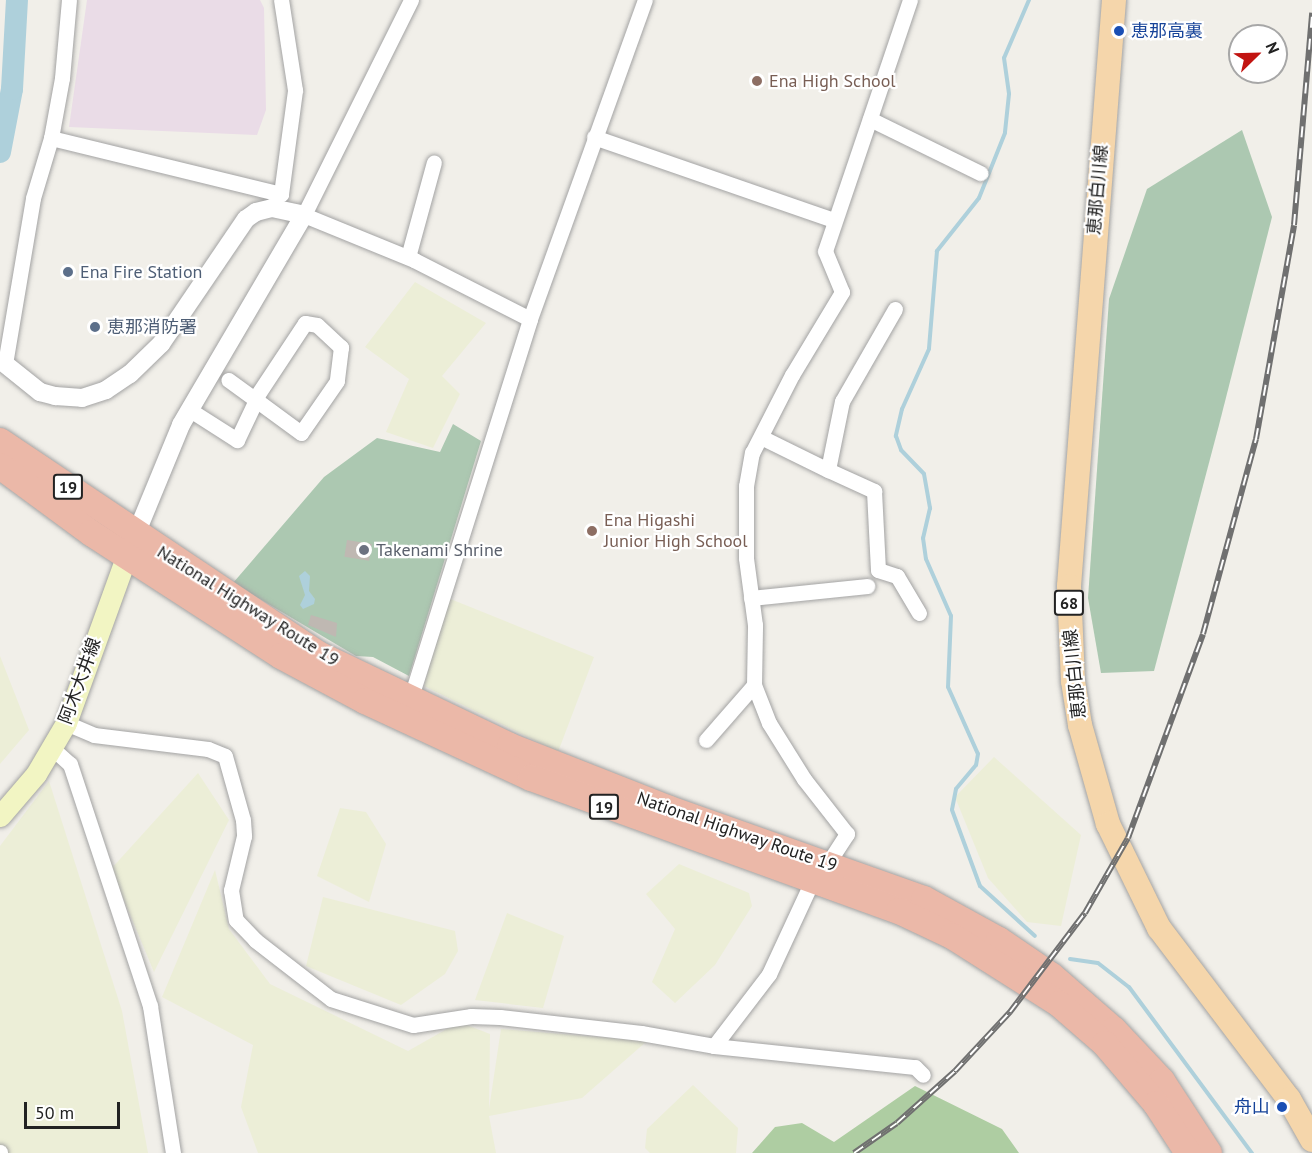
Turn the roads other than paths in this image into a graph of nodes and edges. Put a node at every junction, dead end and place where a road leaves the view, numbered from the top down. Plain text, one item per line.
1 (69, 0) edge
2 (281, 0) edge
3 (411, 0) edge
4 (645, 0) edge
5 (910, 0) edge
6 (1114, 0) edge
7 (870, 119) junction
8 (594, 137) junction
9 (51, 138) junction
10 (434, 162) dead end
11 (980, 173) dead end
12 (304, 215) junction
13 (834, 220) junction
14 (408, 257) junction
15 (895, 309) dead end
16 (530, 319) junction
17 (5, 364) joint
18 (228, 380) dead end
19 (256, 400) junction
20 (190, 410) junction
21 (761, 436) junction
22 (0, 441) edge
23 (0, 466) edge
24 (828, 470) junction
25 (130, 544) junction
26 (867, 585) dead end
27 (751, 598) junction
28 (919, 613) dead end
29 (754, 684) junction
30 (410, 699) junction
31 (66, 723) junction
32 (706, 740) dead end
33 (52, 748) junction
34 (0, 816) edge
35 (820, 871) junction
36 (714, 1046) junction
37 (923, 1075) dead end
38 (1309, 1126) edge
39 (173, 1153) edge
40 (1188, 1153) edge
41 (1209, 1153) edge

1 - 9 street
2 - 9 street
3 - 12 street
4 - 8 street
5 - 7 street
6 - 38 main road, 恵那白川線 / 68
7 - 11 street
7 - 13 street
8 - 13 street
8 - 16 street
9 - 17 street
10 - 14 street
12 - 14 street
12 - 17 street
12 - 20 street
13 - 21 street
14 - 16 street
15 - 24 street
16 - 30 street
18 - 19 street
19 - 19 street
19 - 20 street
20 - 25 street
21 - 24 street
21 - 27 street
22 - 25 highway, National Highway Route 19 / 19
23 - 25 highway, National Highway Route 19 / 19
24 - 28 street
25 - 30 highway, National Highway Route 19 / 19
25 - 31 main road, 阿木大井線
25 - 35 highway, National Highway Route 19 / 19
26 - 27 street
27 - 29 street
29 - 32 street
29 - 35 street
30 - 35 highway, National Highway Route 19 / 19
31 - 33 main road, 阿木大井線
31 - 36 street
33 - 34 main road, 阿木大井線
33 - 39 street
35 - 36 street
35 - 40 highway, National Highway Route 19 / 19
35 - 41 highway, National Highway Route 19 / 19
36 - 37 street

